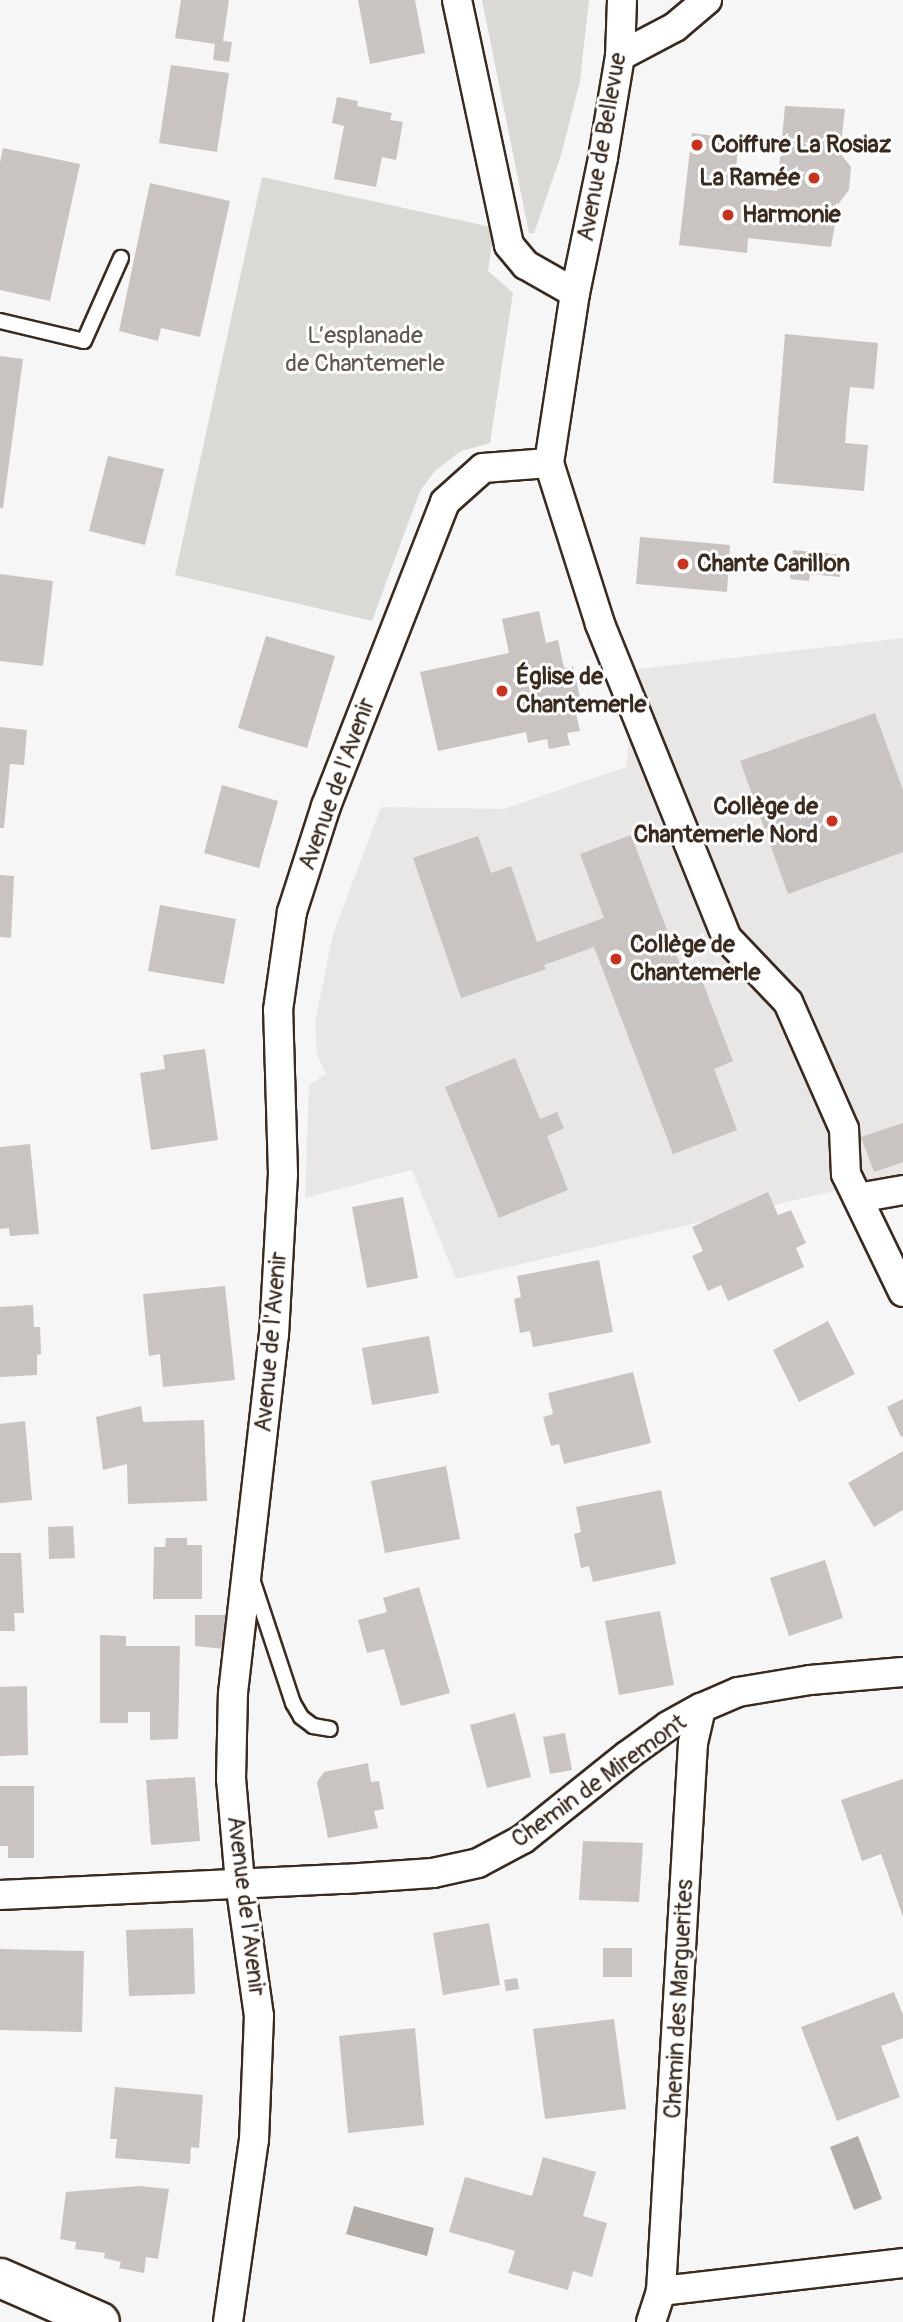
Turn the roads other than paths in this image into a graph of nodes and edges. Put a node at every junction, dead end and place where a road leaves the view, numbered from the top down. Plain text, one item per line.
1 (457, 0) edge
2 (622, 0) edge
3 (707, 0) edge
4 (620, 56) junction
5 (121, 258) dead end
6 (575, 293) junction
7 (0, 321) edge
8 (549, 463) junction
9 (903, 1190) edge
10 (858, 1198) junction
11 (903, 1293) edge
12 (249, 1568) junction
13 (903, 1672) edge
14 (701, 1708) junction
15 (330, 1729) dead end
16 (240, 1883) junction
17 (0, 1895) edge
18 (903, 2263) edge
19 (0, 2278) edge
20 (660, 2291) junction
21 (100, 2322) edge
22 (228, 2322) edge
23 (651, 2322) edge

1 - 6 street
2 - 4 street, Avenue de Bellevue
3 - 4 street
4 - 6 street, Avenue de Bellevue
5 - 7 lane
6 - 8 street, Avenue de Bellevue
8 - 10 street
8 - 12 street, Avenue de l'Avenir
9 - 10 street
10 - 11 street
12 - 15 lane
12 - 16 street, Avenue de l'Avenir
13 - 14 street, Chemin de Miremont
14 - 16 street, Chemin de Miremont
14 - 20 street, Chemin des Marguerites
16 - 17 street, Chemin de Miremont
16 - 22 street, Avenue de l'Avenir
18 - 20 street
19 - 21 street
20 - 23 street, Chemin des Marguerites

